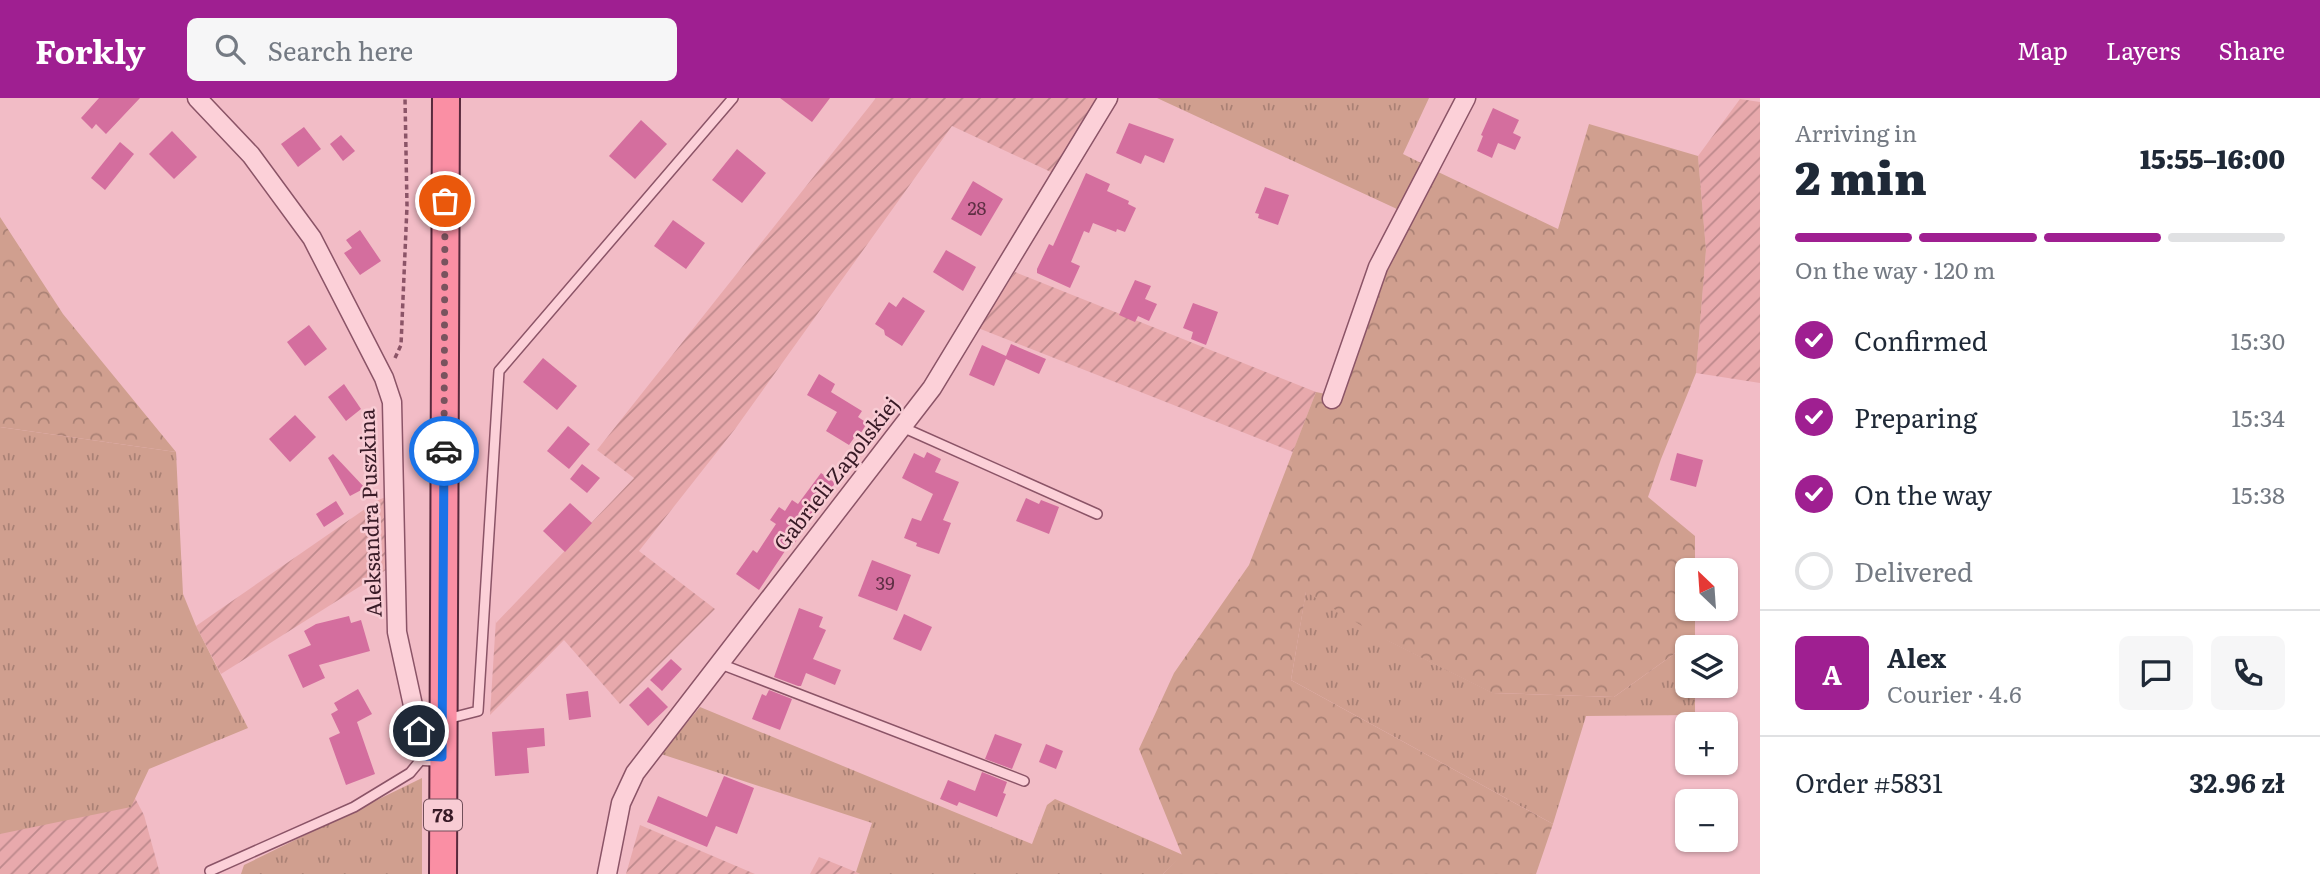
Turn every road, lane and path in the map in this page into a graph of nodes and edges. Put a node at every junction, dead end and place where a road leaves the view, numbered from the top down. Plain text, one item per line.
1 (197, 98) edge
2 (405, 98) edge
3 (446, 98) edge
4 (733, 98) edge
5 (1108, 98) edge
6 (1466, 98) edge
7 (401, 345) dead end
8 (1332, 399) dead end
9 (902, 427) junction
10 (1097, 514) dead end
11 (718, 663) junction
12 (442, 720) junction
13 (433, 756) junction
14 (1024, 781) dead end
15 (210, 871) dead end
16 (443, 874) edge
17 (607, 874) edge

1 - 13 street, Aleksandra Puszkina
2 - 7 path
3 - 12 main road, 78
4 - 12 lane
5 - 9 street, Gabrieli Zapolskiej
6 - 8 street
9 - 10 lane
9 - 11 street, Gabrieli Zapolskiej
11 - 14 lane
11 - 17 street, Gabrieli Zapolskiej
12 - 13 main road, 78
13 - 15 lane
13 - 16 main road, 78

